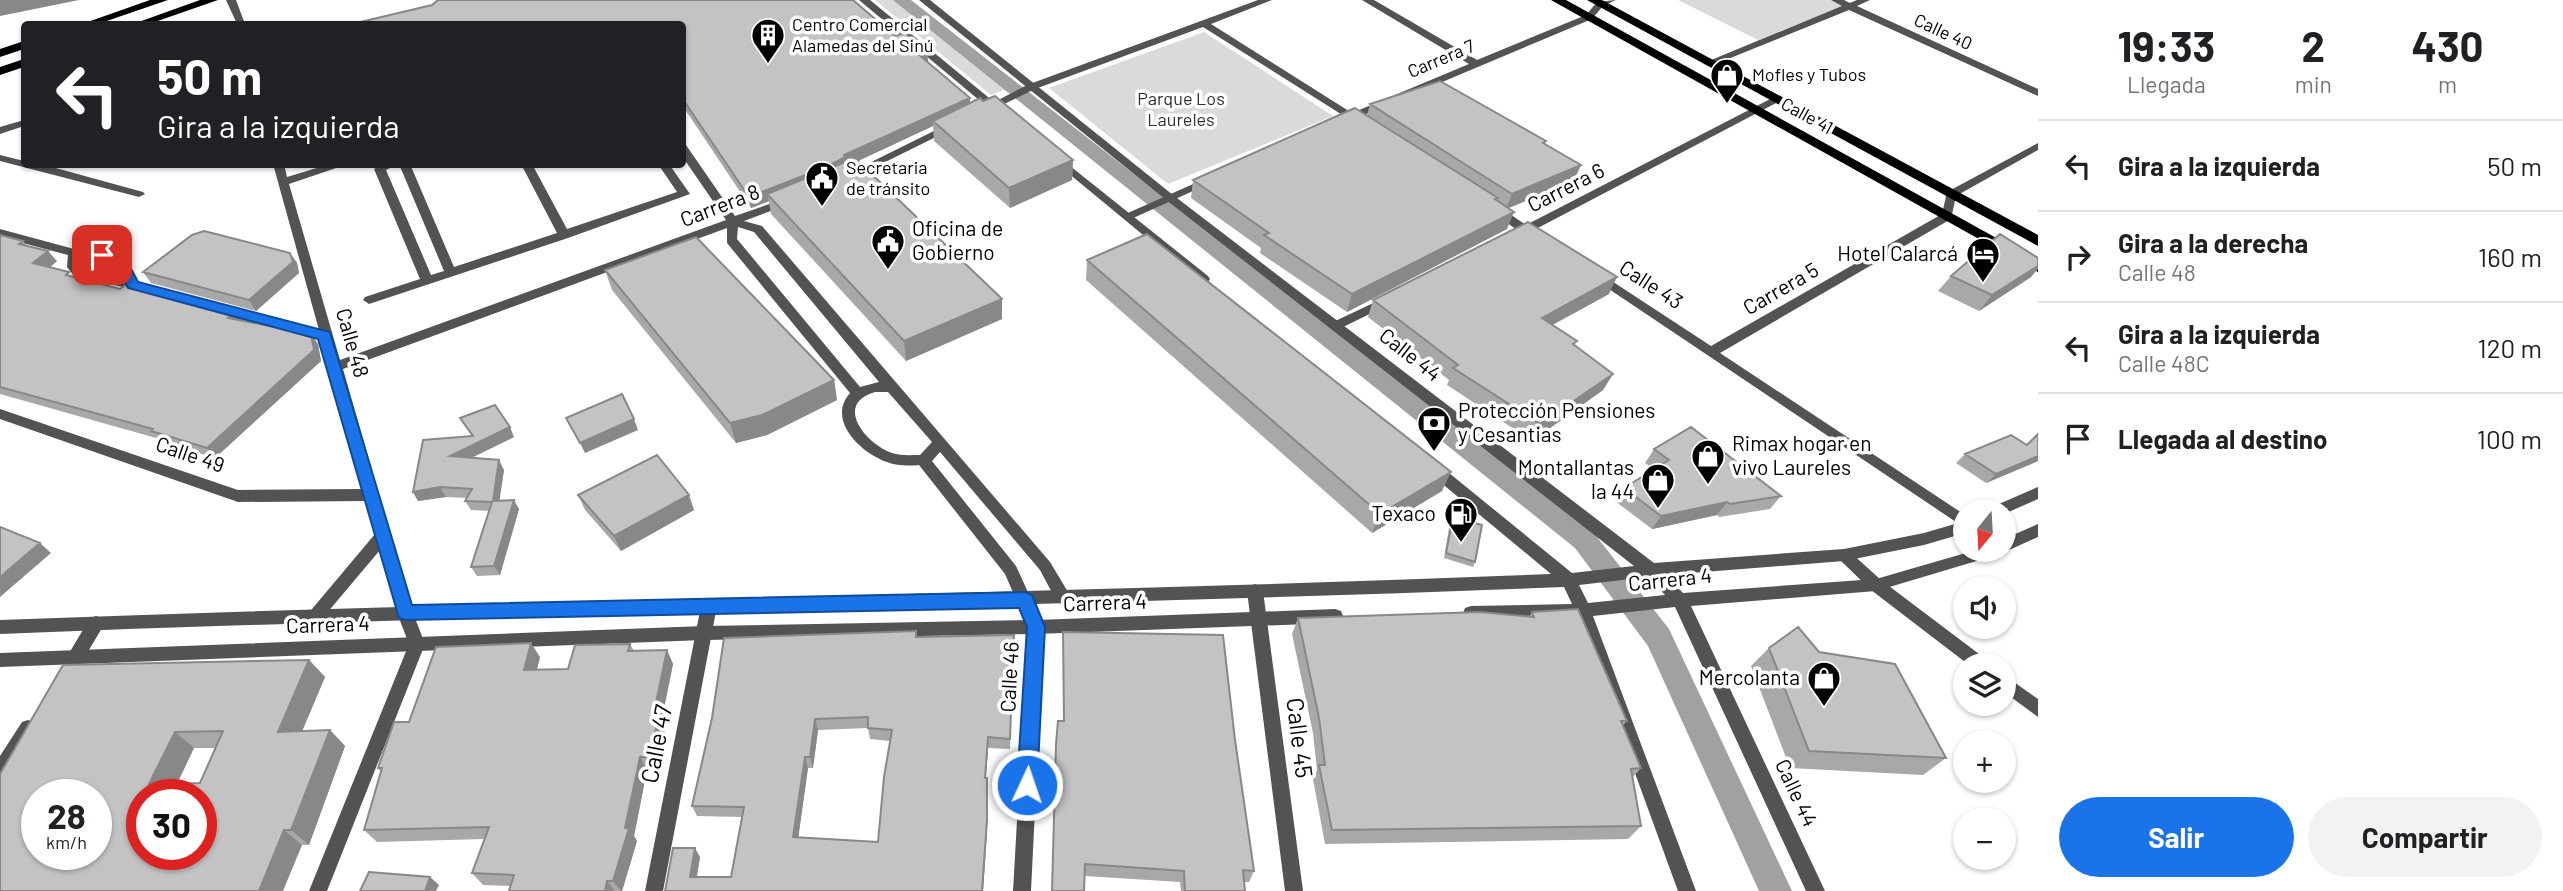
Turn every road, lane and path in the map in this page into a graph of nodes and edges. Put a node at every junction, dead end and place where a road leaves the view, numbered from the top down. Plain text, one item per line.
1 (212, 0) edge
2 (231, 0) edge
3 (864, 0) edge
4 (925, 0) edge
5 (1267, 0) edge
6 (1367, 0) edge
7 (1557, 0) edge
8 (1836, 0) edge
9 (1865, 0) edge
10 (155, 1) edge
11 (1601, 1) edge
12 (135, 5) edge
13 (1850, 6) junction
14 (1589, 17) junction
15 (95, 21) edge
16 (148, 21) edge
17 (240, 21) edge
18 (1203, 23) junction
19 (21, 46) edge
20 (0, 53) edge
21 (1475, 63) junction
22 (1709, 63) junction
23 (21, 64) edge
24 (0, 71) edge
25 (1028, 89) junction
26 (2038, 93) edge
27 (1776, 99) junction
28 (996, 104) junction
29 (1758, 110) junction
30 (1352, 117) junction
31 (1340, 122) edge
32 (1013, 123) edge
33 (21, 124) edge
34 (0, 131) edge
35 (1375, 132) edge
36 (2038, 146) edge
37 (1044, 148) edge
38 (686, 153) edge
39 (0, 158) edge
40 (21, 163) edge
41 (40, 168) edge
42 (279, 168) edge
43 (329, 168) edge
44 (383, 168) edge
45 (406, 168) edge
46 (528, 168) edge
47 (666, 168) edge
48 (1218, 176) edge
49 (838, 181) edge
50 (282, 182) junction
51 (139, 194) dead end
52 (1951, 194) junction
53 (794, 198) edge
54 (1165, 199) junction
55 (1491, 208) edge
56 (1133, 214) junction
57 (1947, 216) junction
58 (733, 222) junction
59 (1526, 230) junction
60 (0, 233) edge
61 (564, 235) junction
62 (1514, 236) edge
63 (2038, 241) edge
64 (1549, 246) edge
65 (74, 253) junction
66 (2038, 267) edge
67 (1584, 268) edge
68 (451, 273) junction
69 (426, 281) junction
70 (133, 285) junction
71 (1212, 286) edge
72 (159, 292) edge
73 (1395, 296) edge
74 (369, 300) dead end
75 (210, 305) edge
76 (1335, 326) junction
77 (324, 336) junction
78 (1711, 352) junction
79 (335, 367) junction
80 (891, 387) junction
81 (858, 393) junction
82 (0, 414) edge
83 (939, 441) junction
84 (923, 460) junction
85 (1424, 460) edge
86 (2038, 493) edge
87 (372, 495) junction
88 (2016, 503) edge
89 (1953, 516) edge
90 (1953, 528) edge
91 (2038, 530) edge
92 (383, 535) junction
93 (2016, 540) edge
94 (1844, 555) junction
95 (1955, 562) edge
96 (1651, 570) junction
97 (1577, 579) junction
98 (1877, 585) junction
99 (1255, 591) junction
100 (1063, 597) junction
101 (1025, 600) junction
102 (1680, 600) junction
103 (709, 606) junction
104 (1583, 610) junction
105 (405, 613) junction
106 (1449, 614) edge
107 (315, 615) junction
108 (1354, 616) edge
109 (1259, 618) junction
110 (96, 623) junction
111 (0, 627) edge
112 (1036, 627) junction
113 (704, 633) junction
114 (417, 644) junction
115 (1965, 653) edge
116 (77, 656) junction
117 (0, 660) edge
118 (61, 679) edge
119 (2016, 692) edge
120 (2038, 709) edge
121 (38, 714) edge
122 (0, 771) edge
123 (318, 891) edge
124 (654, 891) edge
125 (1022, 891) edge
126 (1294, 891) edge
127 (1687, 891) edge
128 (1816, 891) edge

1 - 16 main road
2 - 17 street
3 - 28 street
4 - 25 street, Calle 44
5 - 18 street
6 - 21 street
7 - 14 main road, Calle 41
8 - 13 street, Calle 40
9 - 13 street
10 - 12 main road
11 - 14 street, Carrera 7
11 - 22 main road, Calle 41
12 - 15 main road
13 - 22 street
13 - 26 street, Calle 40
14 - 21 street, Carrera 7
14 - 29 main road, Calle 41
18 - 25 street
18 - 30 street
19 - 20 main road
21 - 30 street, Carrera 7
22 - 27 main road, Calle 41
23 - 24 main road
25 - 28 street
25 - 54 street, Calle 44
27 - 29 street, Carrera 6
27 - 52 main road, Calle 41
28 - 32 street
28 - 49 street
29 - 57 main road, Calle 41
29 - 59 street, Carrera 6
30 - 31 street, Carrera 7
30 - 35 street
33 - 34 street
36 - 52 street
37 - 56 street
38 - 58 street
39 - 40 street
41 - 51 street
42 - 50 street, Calle 48
43 - 50 street
44 - 69 street
45 - 68 street
46 - 61 street
47 - 61 street, Carrera 8
48 - 54 street
50 - 77 street, Calle 48
52 - 57 street
52 - 63 main road, Calle 41
53 - 58 street, Carrera 8
54 - 56 street
54 - 76 street, Calle 44
55 - 59 street
56 - 71 street
57 - 66 main road, Calle 41
57 - 78 street, Carrera 5
58 - 79 street, Carrera 8
58 - 80 street
58 - 81 street
59 - 62 street, Carrera 6
59 - 64 street
60 - 65 street
61 - 68 street, Carrera 8
65 - 70 street
65 - 70 street
67 - 78 street, Calle 43
68 - 69 street, Carrera 8
69 - 74 street, Carrera 8
70 - 72 street
73 - 76 street
75 - 77 street
76 - 96 street, Calle 44
77 - 79 street, Calle 48
78 - 89 street, Calle 43
79 - 87 street, Calle 48
80 - 81 street
80 - 83 street
81 - 84 street
82 - 87 street, Calle 49
83 - 84 street
83 - 100 street
84 - 101 street, Calle 46
85 - 97 street
86 - 88 street
87 - 92 street, Calle 48
90 - 94 street, Carrera 4
91 - 93 street
92 - 105 street, Calle 48
92 - 107 street
94 - 96 street, Carrera 4
94 - 98 street
95 - 98 street, Carrera 4
96 - 97 street, Carrera 4
96 - 102 street, Calle 44
97 - 99 street, Carrera 4
97 - 104 street
98 - 102 street, Carrera 4
98 - 115 street
99 - 100 street, Carrera 4
99 - 109 street, Calle 45
100 - 101 street, Carrera 4
101 - 103 street, Carrera 4
101 - 112 street, Calle 46
102 - 104 street, Carrera 4
102 - 128 street, Calle 44
103 - 105 street, Carrera 4
103 - 113 street, Calle 47
104 - 106 street, Carrera 4
104 - 127 street
105 - 107 street, Carrera 4
105 - 114 street, Calle 48
107 - 110 street, Carrera 4
108 - 109 street, Carrera 4
109 - 112 street, Carrera 4
109 - 126 street, Calle 45
110 - 111 street, Carrera 4
110 - 116 street
112 - 113 street, Carrera 4
112 - 125 street, Calle 46
113 - 114 street, Carrera 4
113 - 124 street, Calle 47
114 - 116 street, Carrera 4
114 - 123 street
116 - 117 street, Carrera 4
116 - 118 street
119 - 120 street
121 - 122 street

